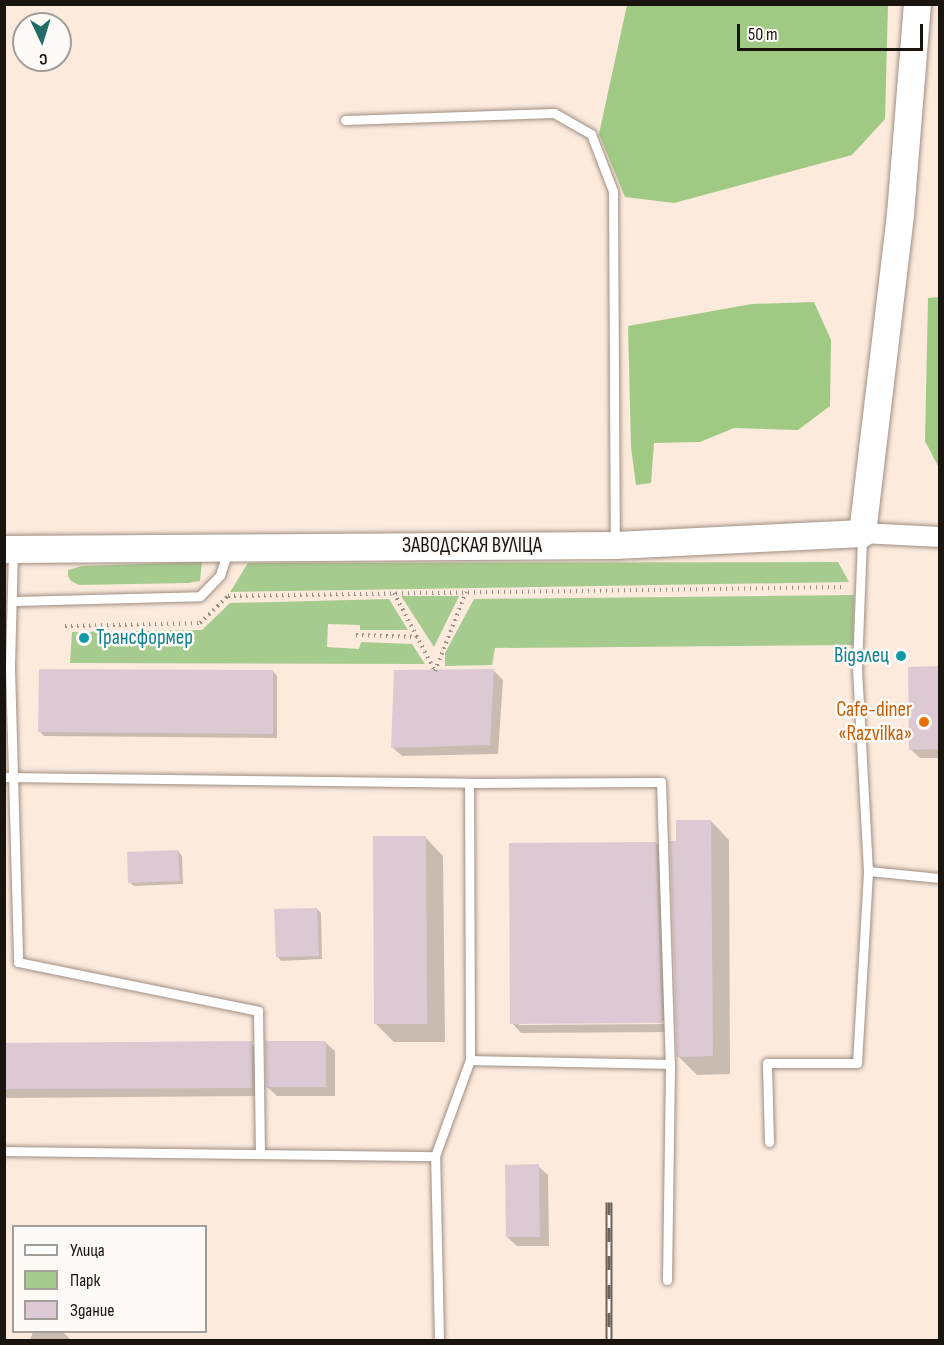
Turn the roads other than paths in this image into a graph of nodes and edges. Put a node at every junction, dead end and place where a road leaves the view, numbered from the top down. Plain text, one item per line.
1 (917, 4) edge
2 (345, 120) dead end
3 (862, 533) junction
4 (939, 537) edge
5 (615, 545) junction
6 (228, 547) junction
7 (9, 549) edge
8 (14, 601) junction
9 (9, 777) edge
10 (469, 783) junction
11 (868, 871) junction
12 (939, 878) edge
13 (470, 1060) junction
14 (670, 1064) junction
15 (769, 1142) dead end
16 (4, 1151) edge
17 (260, 1154) junction
18 (435, 1156) junction
19 (667, 1280) dead end
20 (439, 1341) edge

1 - 3 street
2 - 5 lane
3 - 4 street, ЗАВОДСКАЯ ВУЛІЦА
3 - 5 street, ЗАВОДСКАЯ ВУЛІЦА
3 - 11 lane
5 - 6 street, ЗАВОДСКАЯ ВУЛІЦА
6 - 7 street, ЗАВОДСКАЯ ВУЛІЦА
6 - 8 lane
7 - 8 lane
8 - 9 lane
9 - 10 lane
9 - 17 lane
10 - 13 lane
10 - 14 lane
11 - 12 lane
11 - 15 lane
13 - 14 lane
13 - 18 lane
14 - 19 lane
16 - 17 lane
17 - 18 lane
18 - 20 lane

